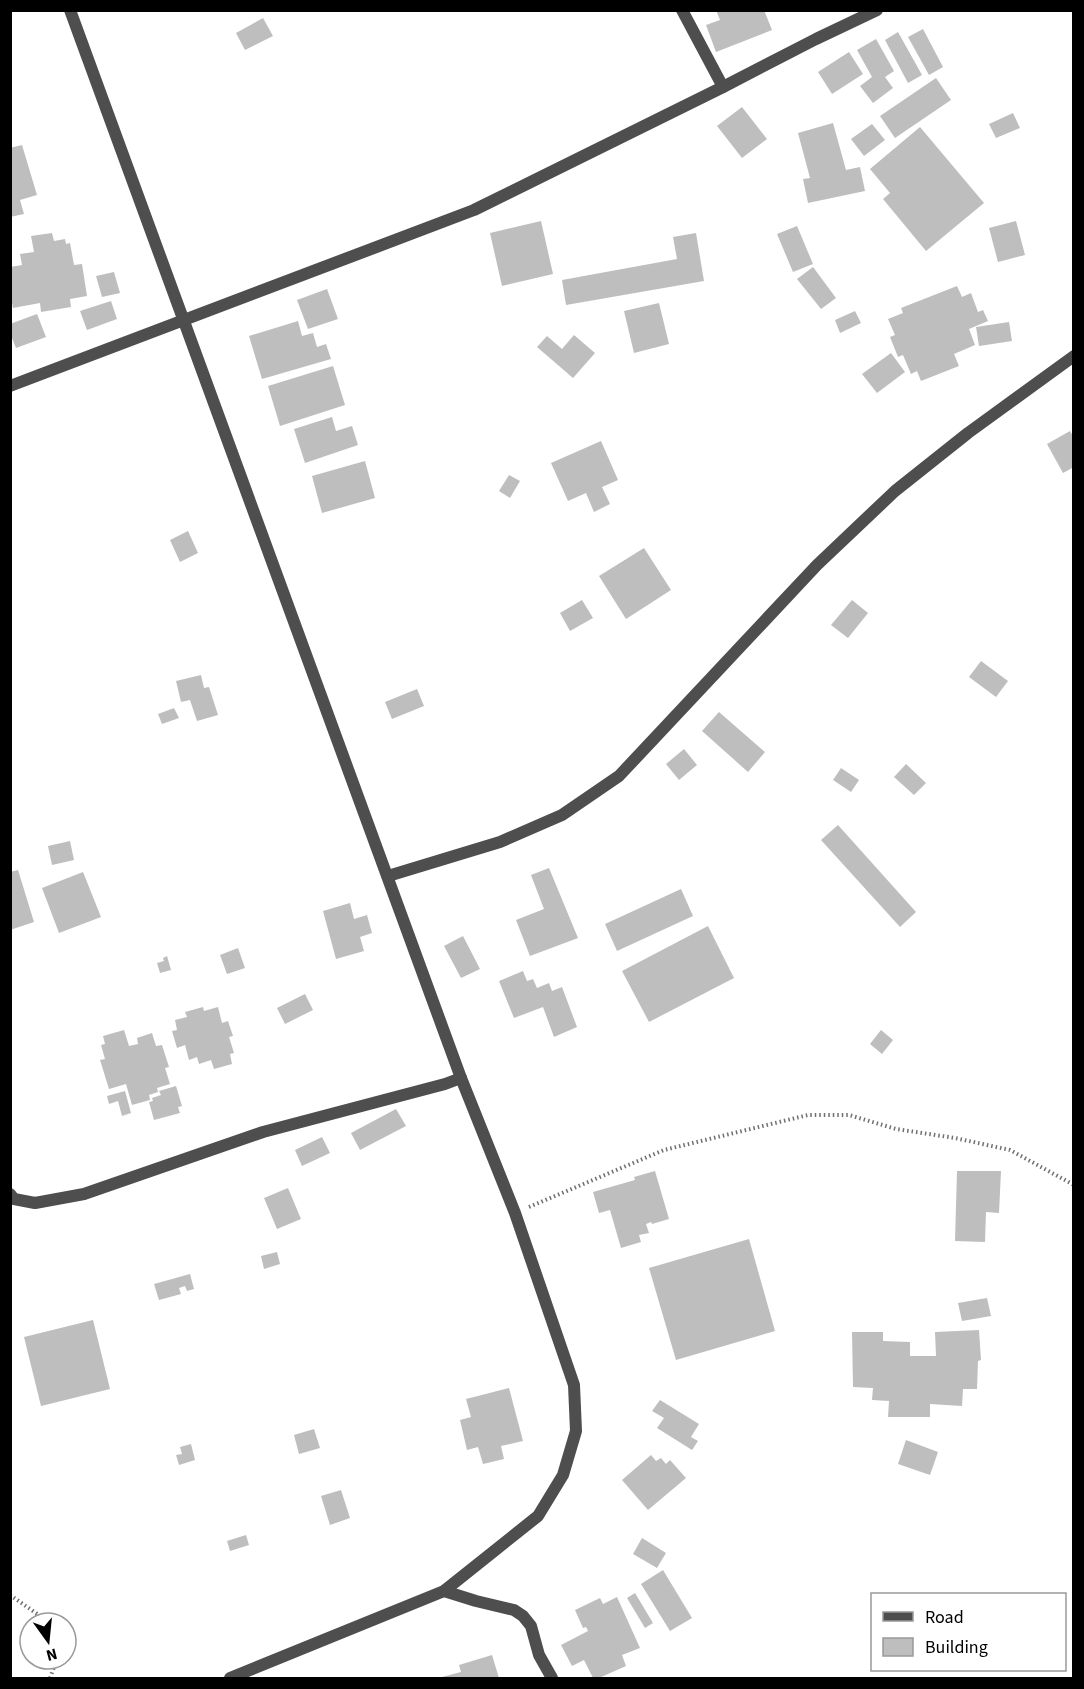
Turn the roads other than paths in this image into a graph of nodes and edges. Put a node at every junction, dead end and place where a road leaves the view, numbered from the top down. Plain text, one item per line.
1 (70, 10) edge
2 (682, 10) edge
3 (877, 10) edge
4 (723, 87) junction
5 (184, 321) junction
6 (1074, 356) edge
7 (10, 386) edge
8 (388, 876) junction
9 (461, 1078) junction
10 (12, 1198) edge
11 (444, 1591) junction
12 (230, 1678) edge
13 (552, 1678) edge

1 - 5 street
2 - 4 street
3 - 4 street
4 - 5 street
5 - 7 street
5 - 8 street
6 - 8 street
8 - 9 street
9 - 10 street
9 - 11 street
11 - 12 street
11 - 13 street

